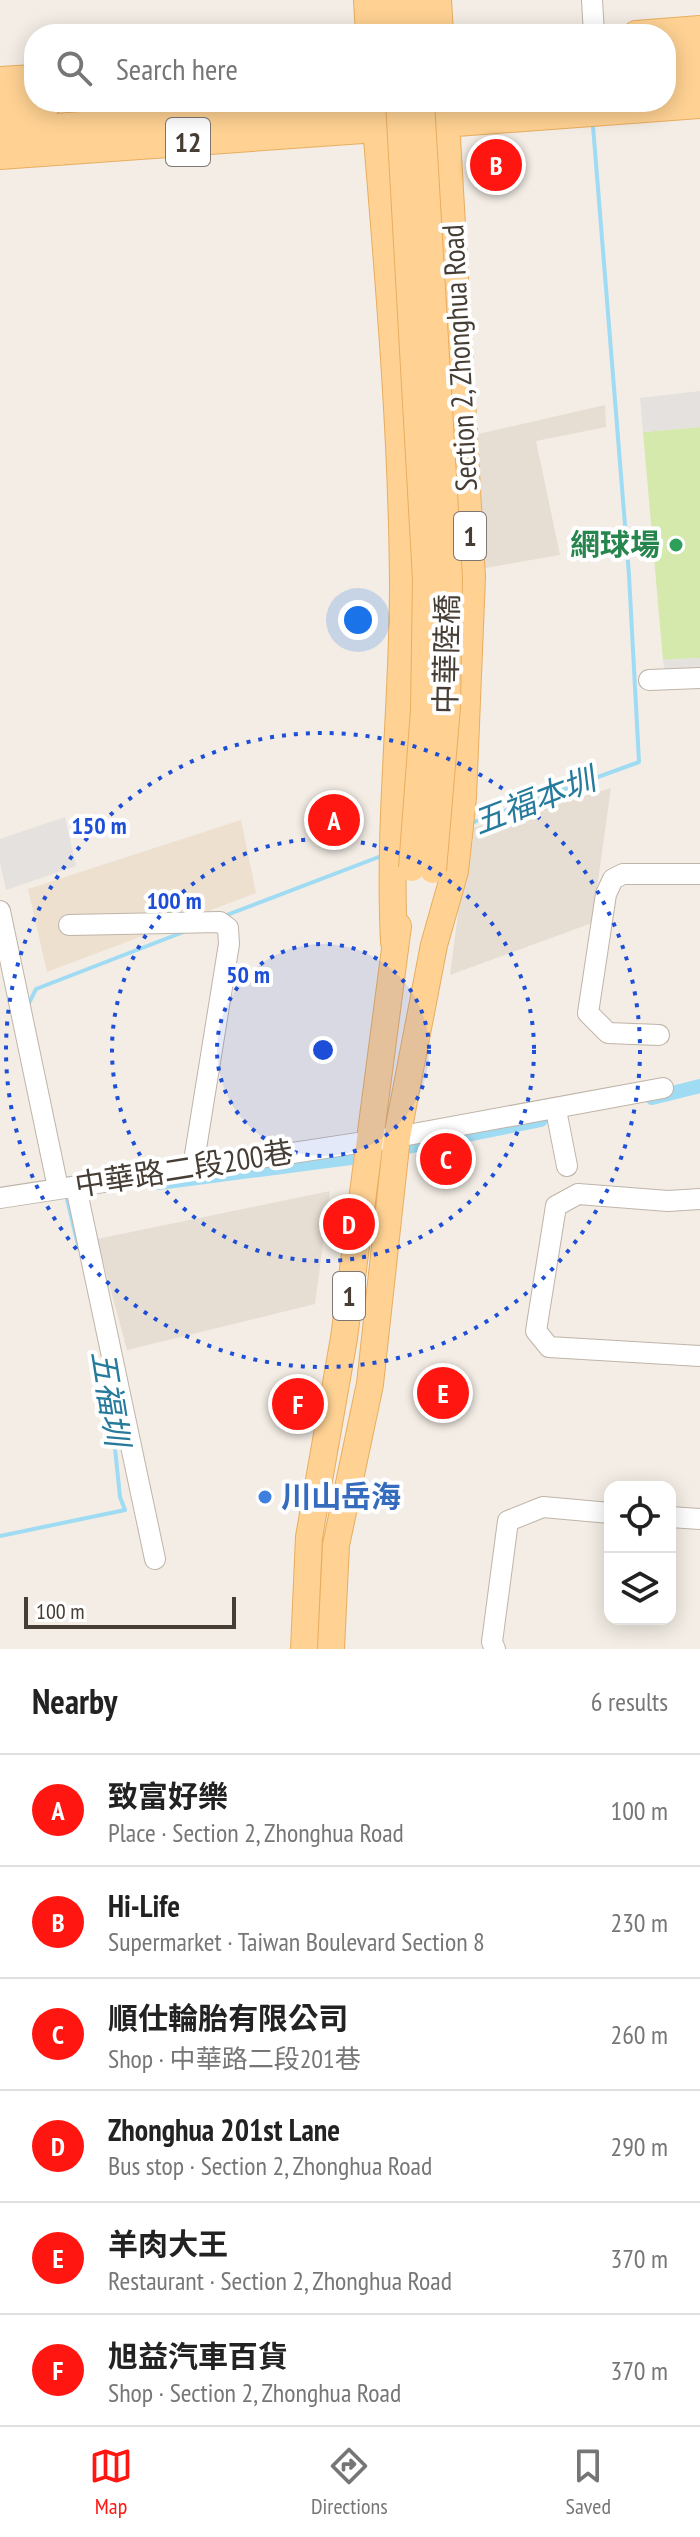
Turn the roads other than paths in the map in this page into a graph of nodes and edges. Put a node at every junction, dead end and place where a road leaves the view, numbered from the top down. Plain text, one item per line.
1 (367, 0) edge
2 (392, 0) edge
3 (415, 0) edge
4 (438, 0) edge
5 (592, 0) edge
6 (368, 24) edge
7 (393, 24) edge
8 (416, 24) edge
9 (439, 24) edge
10 (593, 24) edge
11 (700, 29) edge
12 (676, 31) edge
13 (700, 55) edge
14 (676, 56) edge
15 (24, 79) edge
16 (0, 80) edge
17 (700, 80) edge
18 (676, 81) edge
19 (24, 104) edge
20 (700, 105) edge
21 (0, 106) edge
22 (676, 106) edge
23 (317, 112) edge
24 (352, 112) edge
25 (384, 112) edge
26 (384, 112) edge
27 (422, 112) edge
28 (478, 112) edge
29 (446, 113) edge
30 (0, 131) edge
31 (0, 156) edge
32 (700, 678) edge
33 (649, 680) dead end
34 (422, 869) junction
35 (700, 874) edge
36 (0, 911) edge
37 (69, 925) dead end
38 (394, 942) junction
39 (434, 945) junction
40 (659, 1035) dead end
41 (663, 1088) dead end
42 (556, 1110) junction
43 (397, 1137) junction
44 (367, 1141) junction
45 (567, 1166) dead end
46 (193, 1167) junction
47 (67, 1188) junction
48 (0, 1198) edge
49 (700, 1199) edge
50 (700, 1356) edge
51 (604, 1512) edge
52 (676, 1517) edge
53 (700, 1519) edge
54 (155, 1559) dead end
55 (304, 1649) edge
56 (331, 1649) edge
57 (495, 1649) edge

1 - 6 main road
2 - 7 main road
3 - 8 main road
4 - 9 main road
5 - 10 street
11 - 12 main road
13 - 14 main road
15 - 16 main road
17 - 18 main road
19 - 21 main road
20 - 22 main road, 12
23 - 30 main road, 12
24 - 31 main road, 12
25 - 34 main road, 中華陸橋 / 1, bridge
26 - 38 main road, 1
27 - 34 main road, 中華陸橋 / 1, bridge
28 - 29 main road, 12
29 - 39 main road, Section 2, Zhonghua Road / 1
32 - 33 street
34 - 38 main road, 1
34 - 39 main road, Section 2, Zhonghua Road / 1
35 - 40 street
36 - 47 street
37 - 46 street
38 - 44 main road, 1
39 - 43 main road, Section 2, Zhonghua Road / 1
41 - 42 street, 中華路二段200巷
42 - 43 street, 中華路二段200巷
42 - 45 street
43 - 44 street, 中華路二段200巷
43 - 56 main road, Section 2, Zhonghua Road / 1
44 - 46 street, 中華路二段200巷
44 - 55 main road, 1
46 - 47 street, 中華路二段200巷
47 - 48 street, 中華路二段200巷
47 - 54 street
49 - 50 street
51 - 57 street
52 - 53 street

